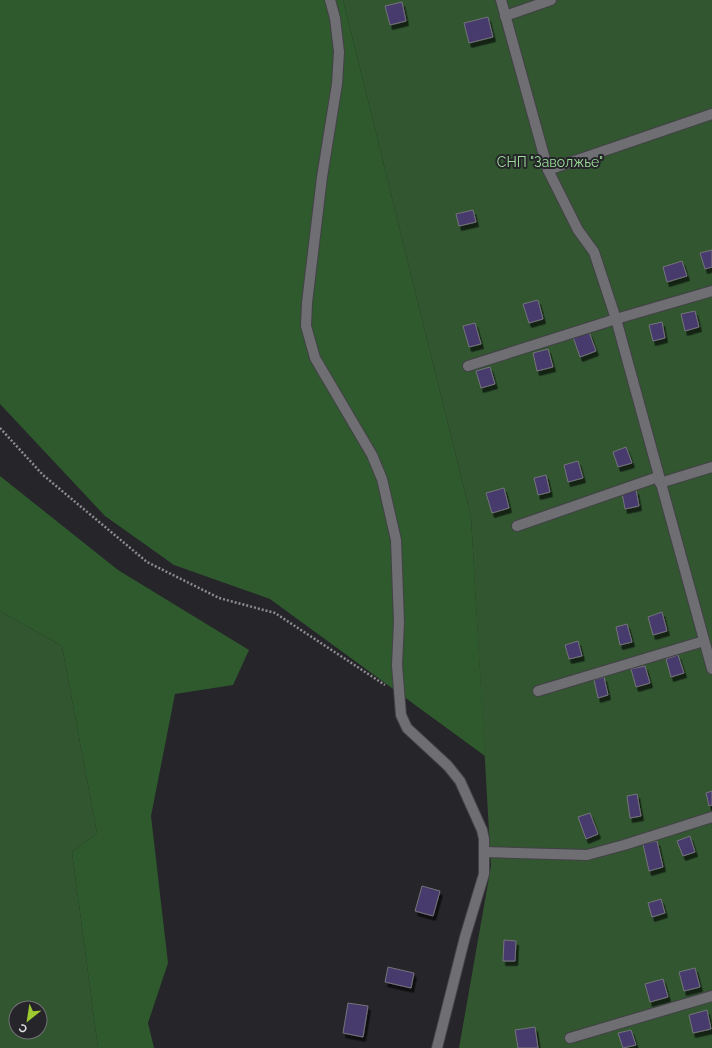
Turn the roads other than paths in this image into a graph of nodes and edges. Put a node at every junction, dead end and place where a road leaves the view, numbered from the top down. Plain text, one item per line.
1 (330, 0) edge
2 (501, 0) edge
3 (551, 0) edge
4 (505, 16) junction
5 (712, 114) edge
6 (548, 170) junction
7 (712, 291) edge
8 (616, 319) junction
9 (468, 366) dead end
10 (712, 468) edge
11 (659, 480) junction
12 (517, 526) dead end
13 (704, 641) junction
14 (710, 652) edge
15 (712, 669) edge
16 (538, 691) dead end
17 (712, 817) edge
18 (484, 852) junction
19 (712, 996) edge
20 (570, 1038) dead end
21 (437, 1048) edge

1 - 18 street
2 - 4 street
3 - 4 street
4 - 6 street
5 - 6 street
6 - 8 street
7 - 8 street
8 - 9 street
8 - 11 street
10 - 11 street
11 - 12 street
11 - 13 street
13 - 14 street
13 - 16 street
14 - 15 street
17 - 18 street
18 - 21 street
19 - 20 street

